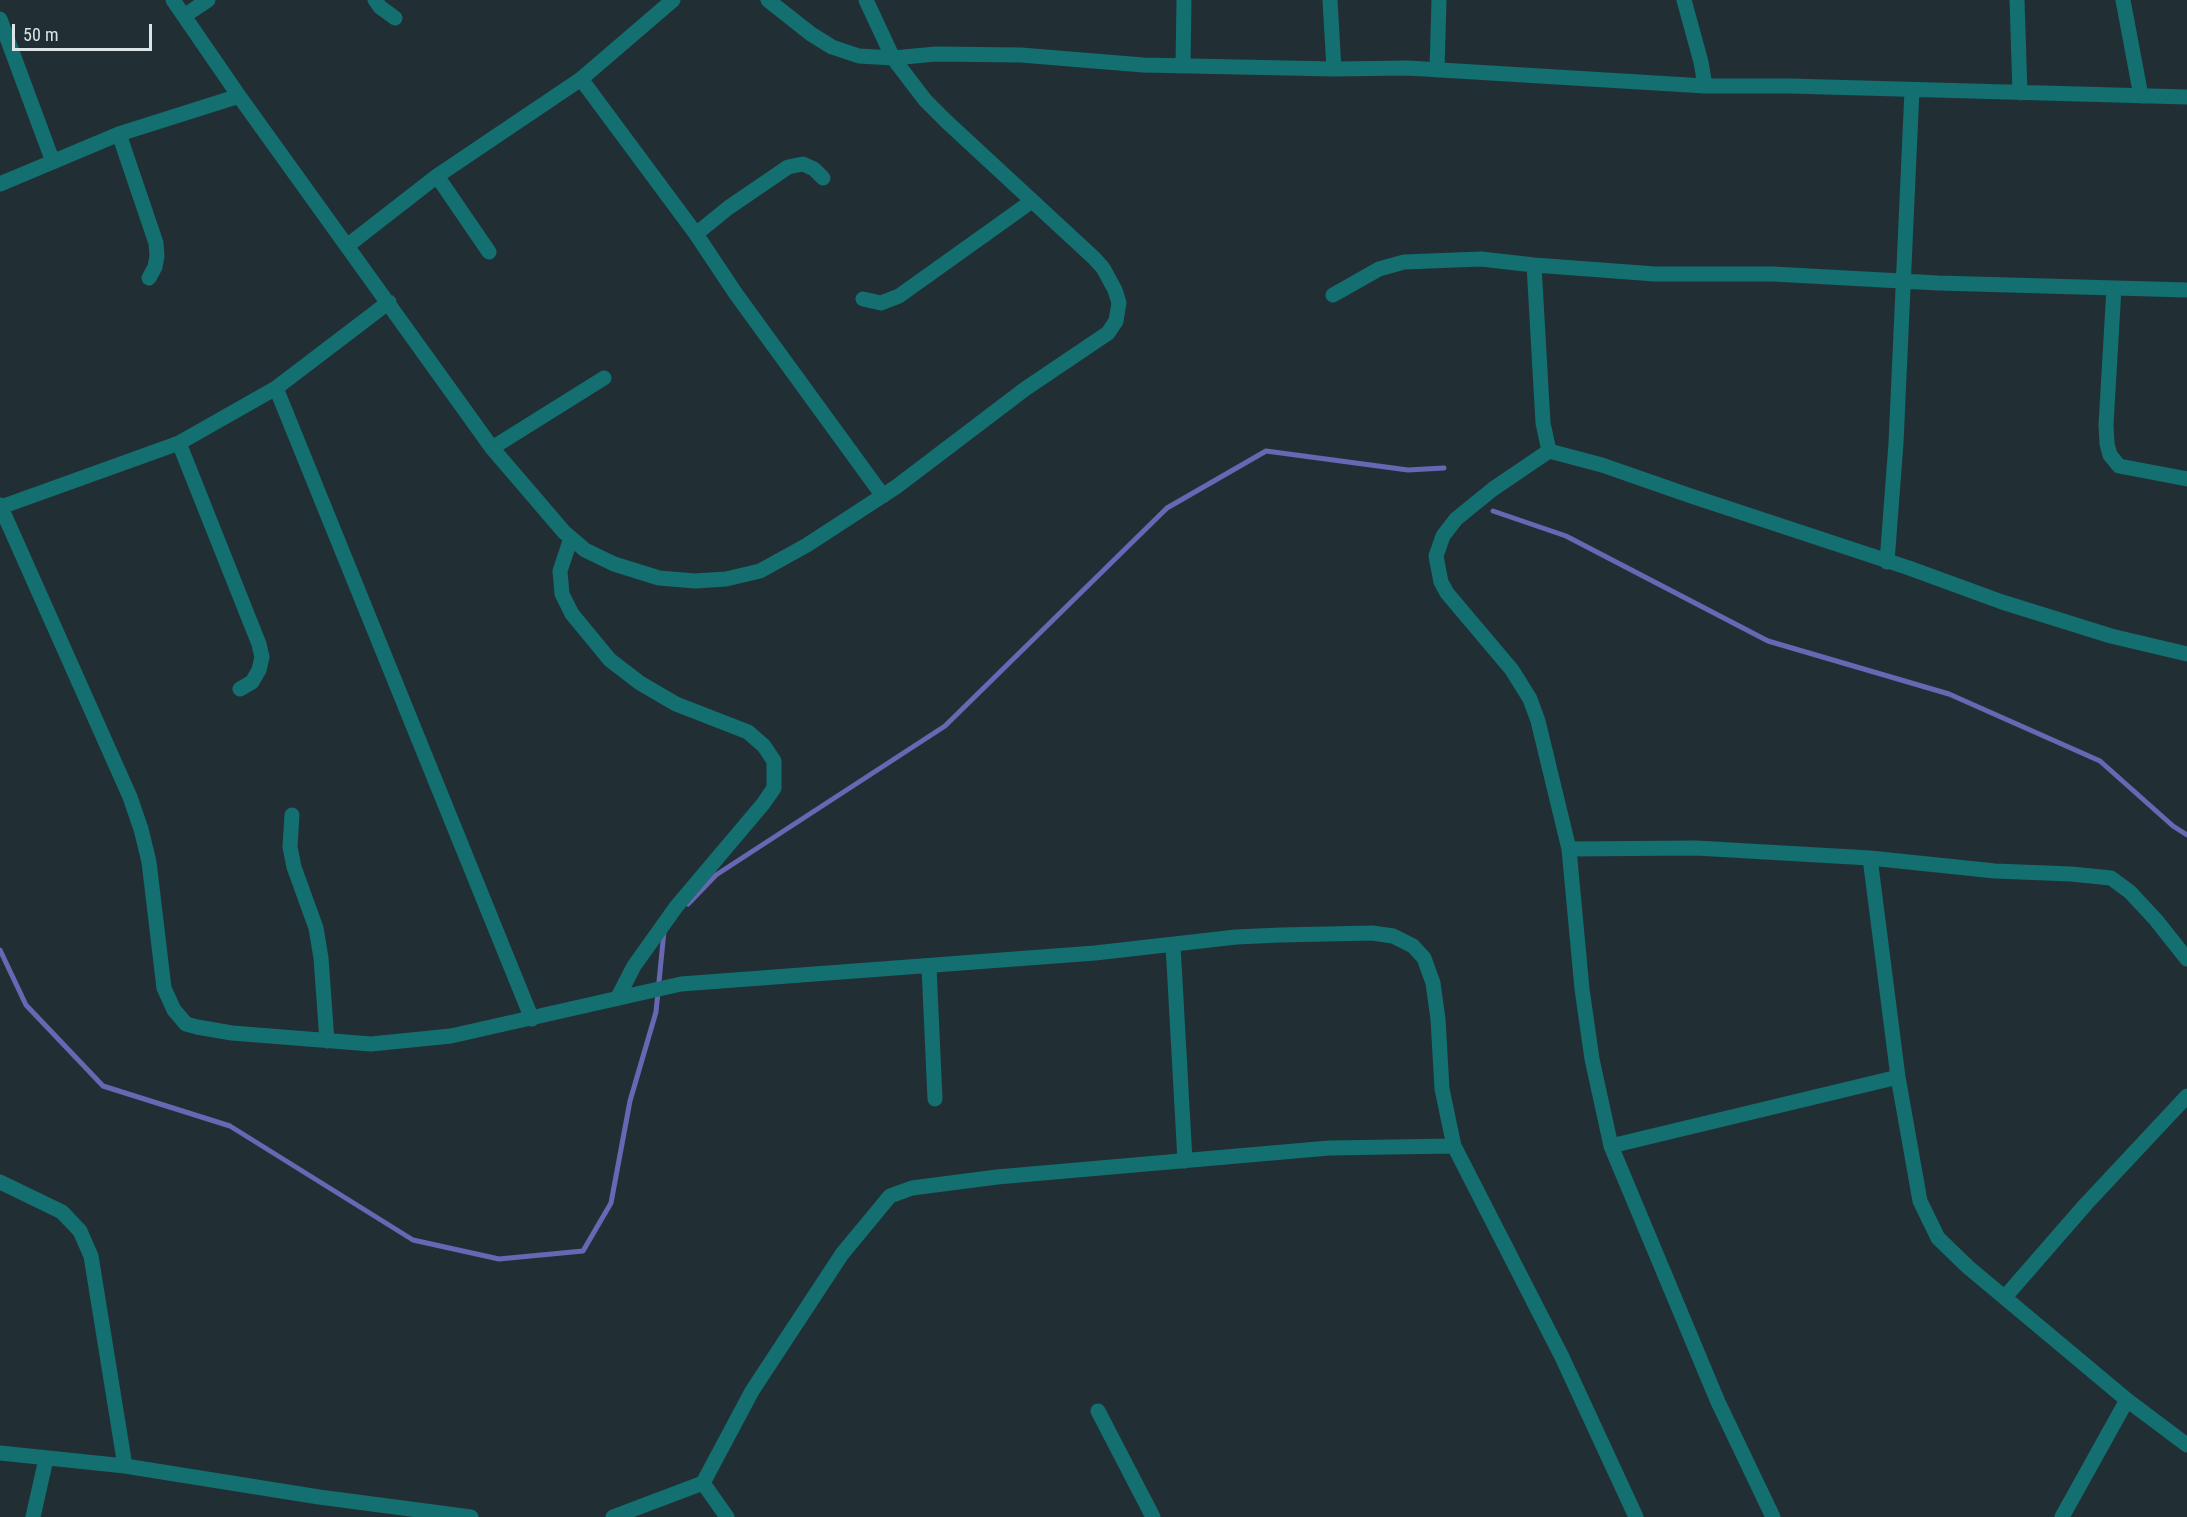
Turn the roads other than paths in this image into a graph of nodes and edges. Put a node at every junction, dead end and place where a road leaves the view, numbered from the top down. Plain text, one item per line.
1 (173, 0) edge
2 (207, 0) edge
3 (375, 0) edge
4 (673, 0) edge
5 (768, 0) edge
6 (866, 0) edge
7 (1184, 0) edge
8 (1330, 0) edge
9 (1439, 0) edge
10 (1684, 0) edge
11 (2018, 0) edge
12 (2123, 0) edge
13 (184, 16) junction
14 (395, 18) dead end
15 (0, 19) edge
16 (893, 58) junction
17 (1183, 66) junction
18 (1334, 69) junction
19 (1437, 70) junction
20 (581, 79) junction
21 (1706, 86) junction
22 (1911, 90) junction
23 (2020, 93) junction
24 (239, 96) junction
25 (2141, 96) junction
26 (2187, 97) edge
27 (119, 134) junction
28 (53, 162) junction
29 (436, 176) junction
30 (823, 178) dead end
31 (0, 184) edge
32 (1032, 201) junction
33 (696, 234) junction
34 (347, 246) junction
35 (489, 252) dead end
36 (1534, 265) junction
37 (149, 278) dead end
38 (1902, 281) junction
39 (2114, 288) junction
40 (2187, 290) edge
41 (1334, 295) dead end
42 (863, 299) dead end
43 (389, 302) junction
44 (604, 378) dead end
45 (276, 388) junction
46 (179, 443) junction
47 (492, 448) junction
48 (1549, 451) junction
49 (2187, 479) edge
50 (883, 496) junction
51 (0, 506) edge
52 (571, 538) junction
53 (1887, 562) junction
54 (2187, 654) edge
55 (240, 689) dead end
56 (292, 815) dead end
57 (1569, 849) junction
58 (1870, 858) junction
59 (1173, 945) junction
60 (2187, 959) edge
61 (929, 967) junction
62 (618, 997) junction
63 (532, 1019) junction
64 (327, 1041) junction
65 (1898, 1077) junction
66 (2187, 1096) edge
67 (935, 1099) dead end
68 (1454, 1146) junction
69 (1611, 1146) junction
70 (1185, 1161) junction
71 (0, 1182) edge
72 (2005, 1297) junction
73 (2127, 1400) junction
74 (1098, 1411) dead end
75 (2187, 1446) edge
76 (0, 1453) edge
77 (46, 1459) junction
78 (125, 1466) junction
79 (703, 1483) junction
80 (33, 1517) edge
81 (471, 1517) edge
82 (613, 1517) edge
83 (727, 1517) edge
84 (1153, 1517) edge
85 (1636, 1517) edge
86 (1773, 1517) edge
87 (2062, 1517) edge

1 - 13 street
2 - 13 street
3 - 14 street
4 - 20 street
5 - 16 street
6 - 16 street
7 - 17 street
8 - 18 street
9 - 19 street
10 - 21 street
11 - 23 street
12 - 25 street
13 - 24 street
15 - 28 street
16 - 17 street
16 - 32 street
17 - 18 street
18 - 19 street
19 - 21 street
20 - 29 street
20 - 33 street
21 - 22 street
22 - 23 street
22 - 38 street
23 - 25 street
24 - 27 street
24 - 34 street
25 - 26 street
27 - 28 street
27 - 37 street
28 - 31 street
29 - 34 street
29 - 35 street
30 - 33 street
32 - 42 street
32 - 50 street
33 - 50 street
34 - 43 street
36 - 38 street
36 - 41 street
36 - 48 street
38 - 39 street
38 - 53 street
39 - 40 street
39 - 49 street
43 - 45 street
43 - 47 street
44 - 47 street
45 - 46 street
45 - 63 street
46 - 51 street
46 - 55 street
47 - 52 street
48 - 53 street
48 - 57 street
50 - 52 street
51 - 64 street
52 - 62 street
53 - 54 street
56 - 64 street
57 - 58 street
57 - 69 street
58 - 60 street
58 - 65 street
59 - 61 street
59 - 68 street
59 - 70 street
61 - 62 street
61 - 67 street
62 - 63 street
63 - 64 street
65 - 69 street
65 - 72 street
66 - 72 street
68 - 70 street
68 - 85 street
69 - 86 street
70 - 79 street
71 - 78 street
72 - 73 street
73 - 75 street
73 - 87 street
74 - 84 street
76 - 77 street
77 - 78 street
77 - 80 street
78 - 81 street
79 - 82 street
79 - 83 street

